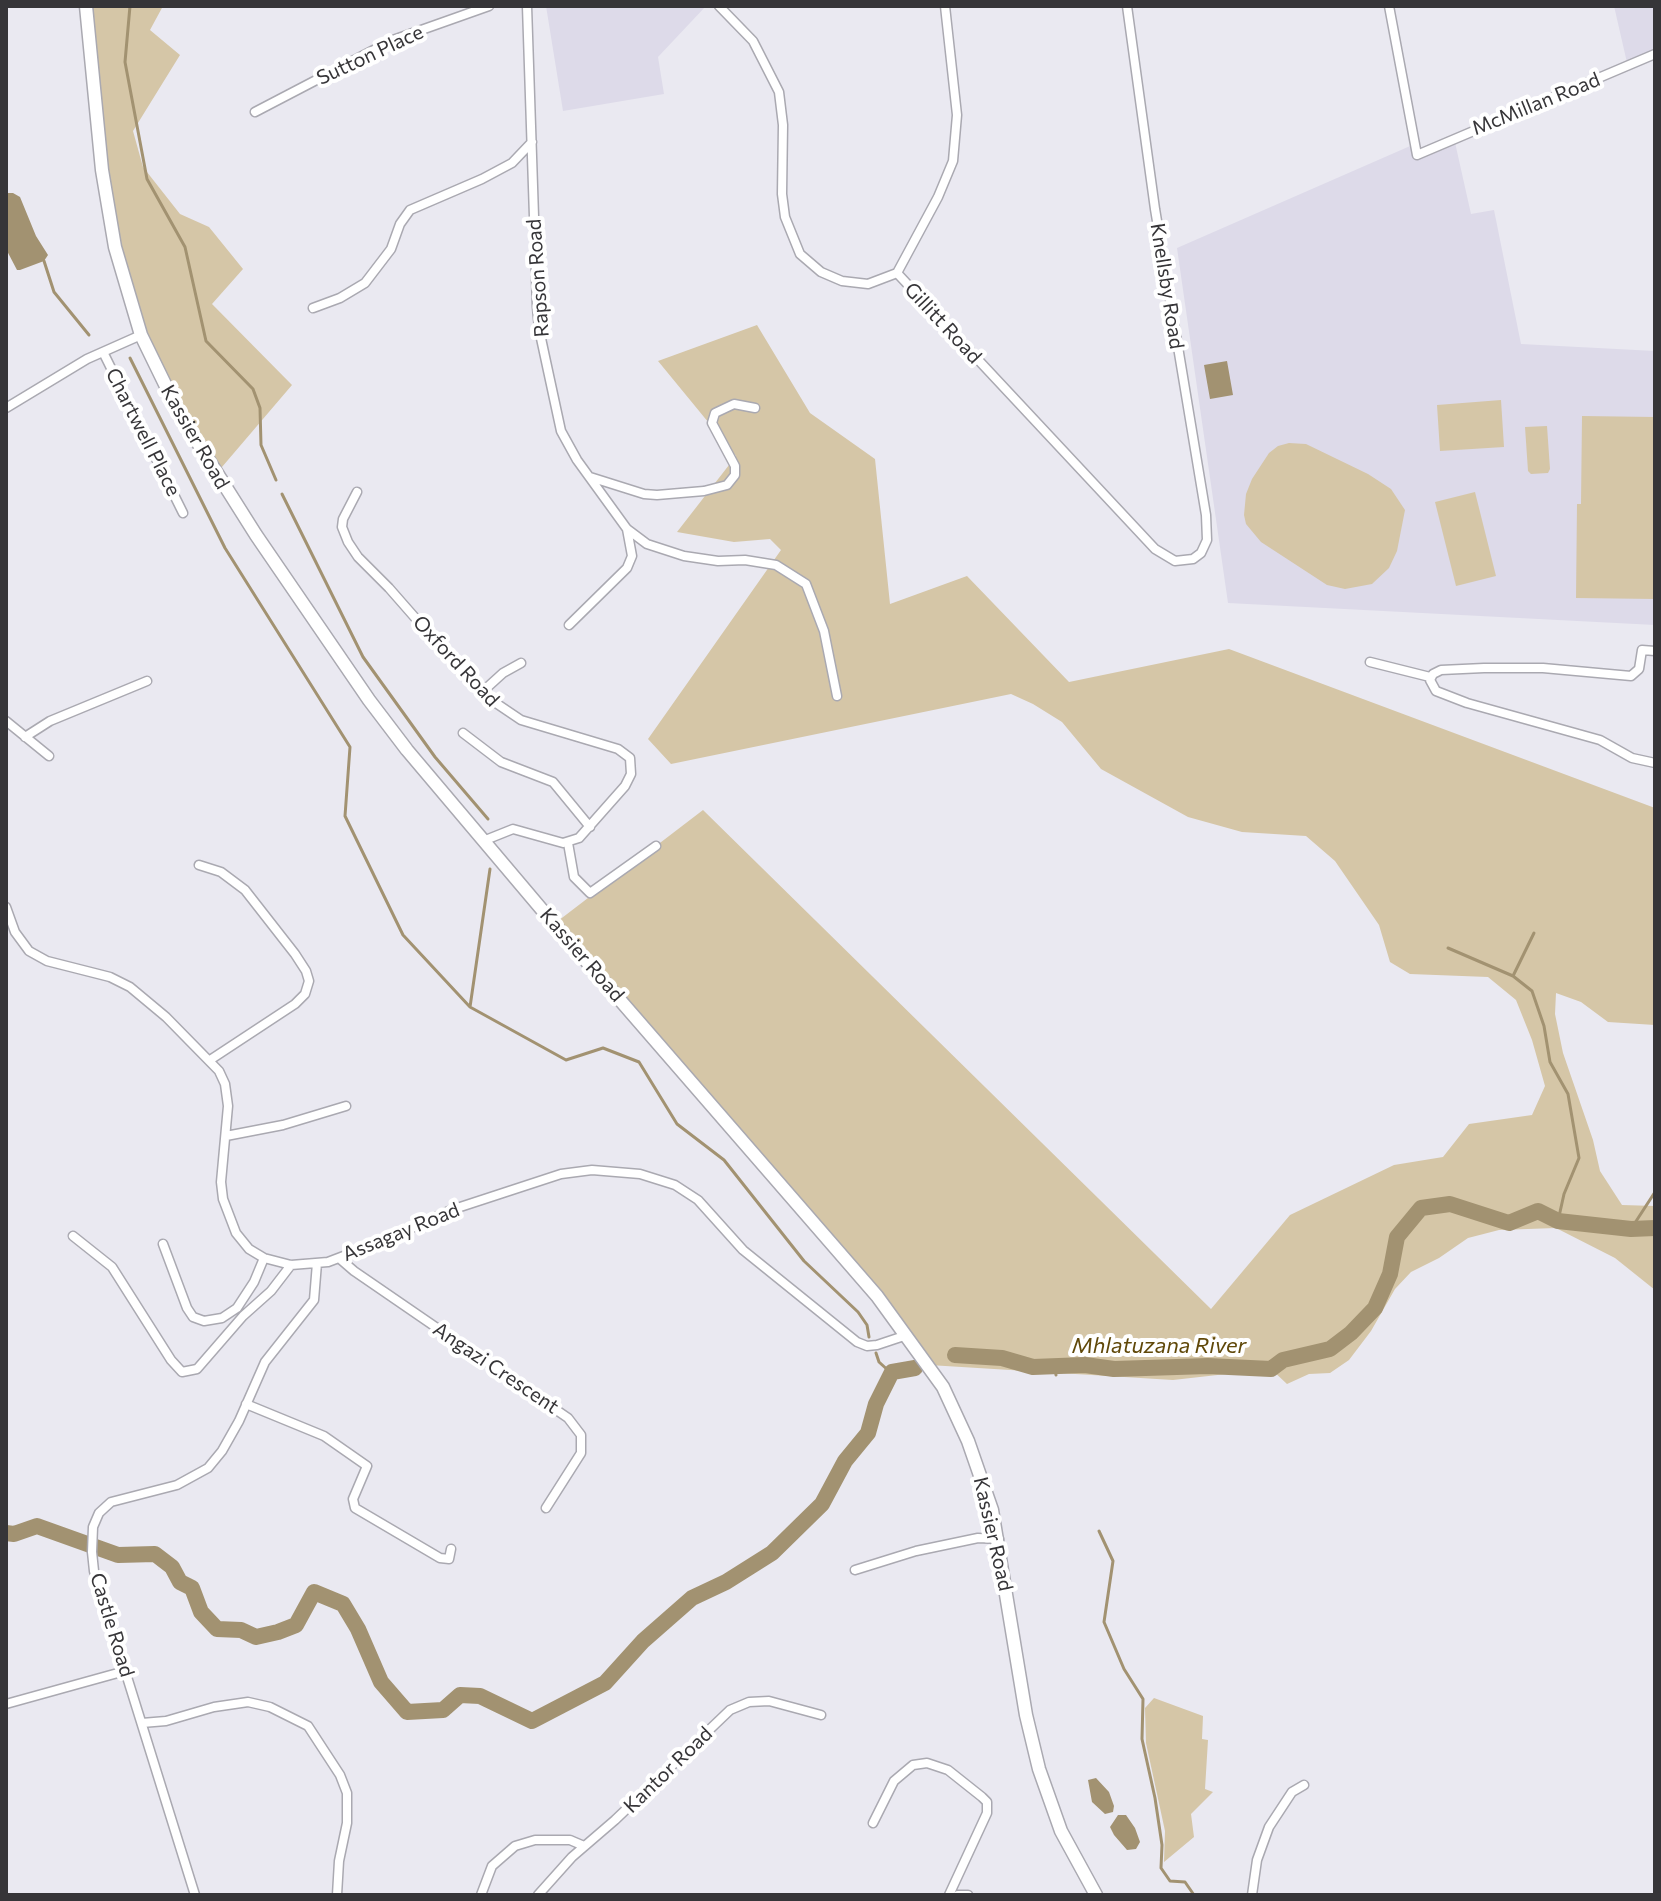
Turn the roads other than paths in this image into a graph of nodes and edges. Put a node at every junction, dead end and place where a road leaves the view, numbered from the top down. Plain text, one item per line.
1 (86, 6) edge
2 (489, 6) edge
3 (527, 6) edge
4 (719, 6) edge
5 (945, 6) edge
6 (1127, 6) edge
7 (1389, 6) edge
8 (1655, 54) edge
9 (255, 112) dead end
10 (532, 142) junction
11 (897, 273) junction
12 (313, 308) dead end
13 (141, 335) junction
14 (103, 352) junction
15 (6, 408) edge
16 (755, 408) dead end
17 (589, 477) junction
18 (357, 492) dead end
19 (183, 513) dead end
20 (627, 529) junction
21 (1193, 559) joint
22 (569, 625) dead end
23 (1655, 651) edge
24 (1370, 662) dead end
25 (521, 663) dead end
26 (1430, 677) junction
27 (147, 681) dead end
28 (481, 693) junction
29 (837, 696) dead end
30 (6, 721) edge
31 (463, 733) dead end
32 (25, 737) junction
33 (49, 756) dead end
34 (1655, 763) edge
35 (590, 827) junction
36 (483, 841) junction
37 (568, 843) junction
38 (656, 846) dead end
39 (199, 865) dead end
40 (6, 907) edge
41 (210, 1060) junction
42 (346, 1106) dead end
43 (226, 1136) junction
44 (73, 1236) dead end
45 (163, 1244) dead end
46 (264, 1258) junction
47 (339, 1258) junction
48 (317, 1263) junction
49 (291, 1265) junction
50 (907, 1335) junction
51 (246, 1404) junction
52 (546, 1508) dead end
53 (999, 1539) junction
54 (451, 1549) dead end
55 (855, 1570) dead end
56 (125, 1671) junction
57 (6, 1704) edge
58 (821, 1715) dead end
59 (142, 1723) junction
60 (1304, 1785) dead end
61 (873, 1823) dead end
62 (584, 1846) junction
63 (195, 1895) edge
64 (337, 1895) edge
65 (481, 1895) edge
66 (538, 1895) edge
67 (949, 1895) edge
68 (958, 1895) edge
69 (968, 1895) edge
70 (1096, 1895) edge
71 (1252, 1895) edge

1 - 13 main road, Kassier Road
2 - 9 street, Sutton Place
3 - 10 street, Rapson Road
4 - 11 street, Gillitt Road
5 - 11 street
6 - 21 street, Knellsby Road
7 - 8 street, McMillan Road
10 - 12 street
10 - 17 street, Rapson Road
11 - 21 street, Gillitt Road
13 - 14 street
13 - 36 main road, Kassier Road
14 - 15 street
14 - 19 street, Chartwell Place
16 - 17 street
17 - 20 street, Rapson Road
18 - 28 street, Oxford Road
20 - 22 street
20 - 29 street, Rapson Road
23 - 26 street
24 - 26 street
25 - 28 street
26 - 34 street
27 - 32 street
28 - 35 street, Oxford Road
30 - 32 street
31 - 35 street
32 - 33 street
35 - 37 street, Oxford Road
36 - 37 street
36 - 50 main road, Kassier Road
37 - 38 street
39 - 41 street
40 - 41 street
41 - 43 street
42 - 43 street
43 - 46 street
44 - 49 street
45 - 46 street
46 - 49 street, Assagay Road
47 - 48 street, Assagay Road
47 - 50 street, Assagay Road
47 - 52 street, Angazi Crescent
48 - 49 street, Assagay Road
48 - 51 street, Castle Road
50 - 53 main road, Kassier Road
51 - 54 street
51 - 56 street, Castle Road
53 - 55 street
53 - 70 main road, Kassier Road
56 - 57 street
56 - 59 street, Castle Road
58 - 62 street, Kantor Road
59 - 63 street, Castle Road
59 - 64 street
60 - 71 street
61 - 67 street
62 - 65 street
62 - 66 street, Kantor Road
68 - 69 street

